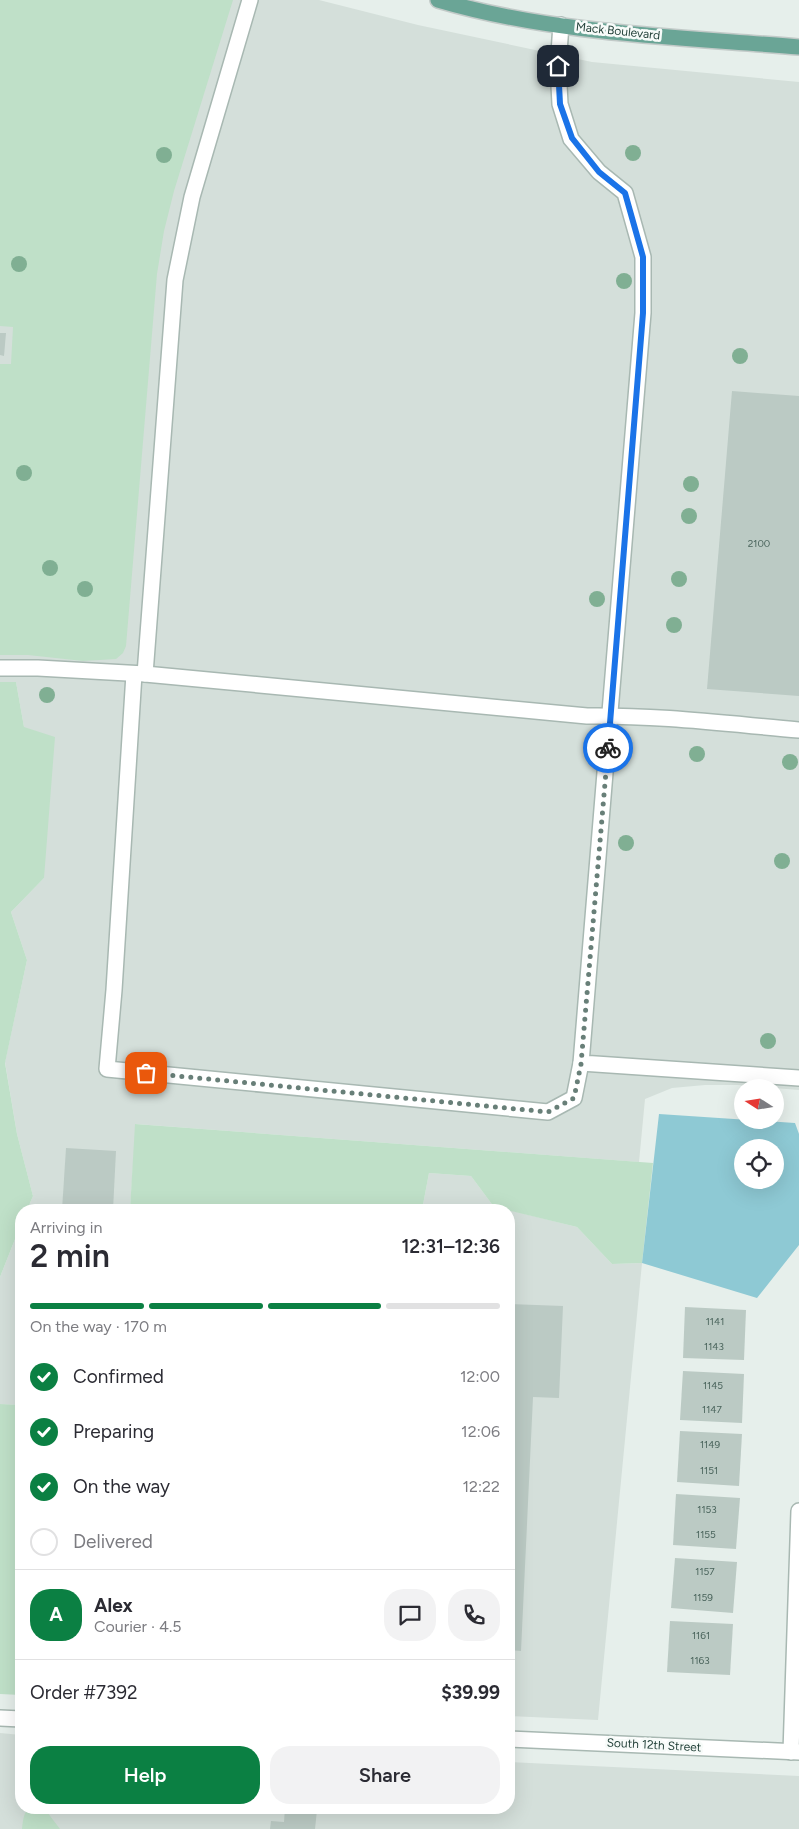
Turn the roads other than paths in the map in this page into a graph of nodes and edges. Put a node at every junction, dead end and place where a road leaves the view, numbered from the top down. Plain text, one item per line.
1 (250, 0) edge
2 (438, 0) edge
3 (561, 25) junction
4 (799, 47) edge
5 (0, 668) edge
6 (140, 674) junction
7 (611, 716) junction
8 (799, 730) edge
9 (581, 1064) junction
10 (799, 1078) edge
11 (799, 1511) edge
12 (0, 1718) edge
13 (15, 1719) edge
14 (515, 1739) edge
15 (795, 1752) edge

1 - 6 street
2 - 3 main road, Mack Boulevard
3 - 4 main road, Mack Boulevard
3 - 7 street
5 - 6 street
6 - 7 street
6 - 9 street
7 - 8 street
7 - 9 street
9 - 10 street
11 - 15 street
12 - 13 street
14 - 15 street, South 12th Street

